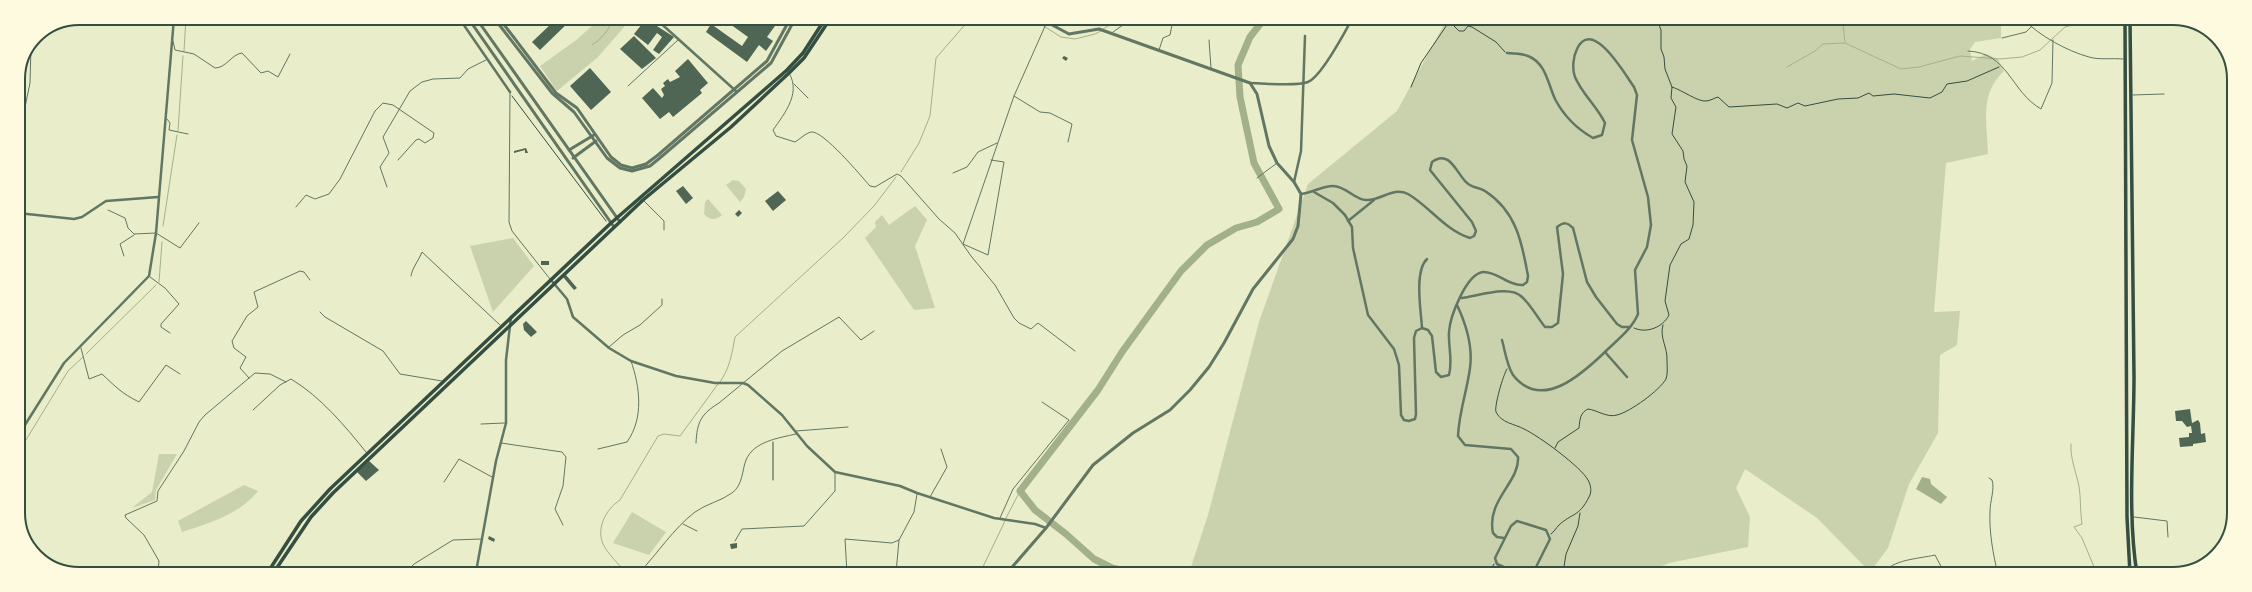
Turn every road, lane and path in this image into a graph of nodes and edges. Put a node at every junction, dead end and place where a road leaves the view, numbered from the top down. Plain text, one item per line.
1 (173, 25) edge
2 (464, 25) edge
3 (473, 25) edge
4 (481, 25) edge
5 (499, 25) edge
6 (504, 25) edge
7 (663, 25) edge
8 (787, 25) edge
9 (792, 25) edge
10 (821, 25) edge
11 (826, 25) edge
12 (1045, 25) edge
13 (1054, 25) edge
14 (1120, 25) edge
15 (1172, 25) dead end
16 (1349, 25) edge
17 (1448, 25) edge
18 (1453, 25) edge
19 (1659, 25) edge
20 (2125, 25) edge
21 (2130, 25) edge
22 (2031, 27) joint
23 (1110, 34) junction
24 (1305, 36) dead end
25 (171, 38) junction
26 (679, 38) junction
27 (2002, 38) dead end
28 (1209, 40) dead end
29 (2053, 40) junction
30 (1159, 50) junction
31 (1968, 51) dead end
32 (1507, 53) joint
33 (290, 54) dead end
34 (31, 55) edge
35 (488, 58) junction
36 (2125, 59) junction
37 (2131, 59) junction
38 (2000, 65) junction
39 (1211, 69) junction
40 (788, 71) junction
41 (1250, 82) junction
42 (794, 83) junction
43 (1303, 84) junction
44 (628, 86) dead end
45 (1410, 87) dead end
46 (1672, 87) junction
47 (734, 88) junction
48 (510, 92) junction
49 (737, 92) junction
50 (2164, 94) dead end
51 (2132, 95) junction
52 (1014, 96) junction
53 (808, 98) dead end
54 (2126, 102) junction
55 (2132, 102) junction
56 (25, 107) edge
57 (400, 109) junction
58 (165, 117) junction
59 (188, 134) dead end
60 (592, 135) junction
61 (597, 136) junction
62 (596, 142) junction
63 (1068, 142) dead end
64 (997, 143) junction
65 (569, 150) junction
66 (573, 158) junction
67 (398, 160) dead end
68 (991, 160) junction
69 (1277, 163) junction
70 (953, 173) dead end
71 (1257, 178) dead end
72 (1294, 182) junction
73 (387, 187) dead end
74 (2127, 191) junction
75 (2133, 191) junction
76 (1314, 192) junction
77 (1301, 194) junction
78 (158, 197) junction
79 (1375, 199) junction
80 (643, 200) junction
81 (296, 207) dead end
82 (108, 210) dead end
83 (25, 214) edge
84 (619, 220) junction
85 (1348, 221) junction
86 (199, 223) dead end
87 (611, 223) junction
88 (614, 227) junction
89 (664, 230) dead end
90 (156, 233) junction
91 (134, 234) junction
92 (962, 244) junction
93 (124, 256) dead end
94 (1428, 259) dead end
95 (149, 276) junction
96 (411, 276) dead end
97 (310, 280) dead end
98 (552, 282) junction
99 (1461, 298) junction
100 (662, 299) dead end
101 (2128, 304) junction
102 (2134, 304) junction
103 (1457, 305) junction
104 (320, 312) dead end
105 (511, 317) junction
106 (512, 324) junction
107 (1663, 324) junction
108 (500, 326) junction
109 (1630, 326) junction
110 (1422, 328) junction
111 (874, 331) dead end
112 (170, 333) dead end
113 (1502, 340) dead end
114 (80, 348) junction
115 (609, 348) junction
116 (1075, 351) dead end
117 (1605, 352) junction
118 (631, 361) junction
119 (1509, 365) junction
120 (180, 374) dead end
121 (1626, 377) dead end
122 (249, 378) junction
123 (442, 381) junction
124 (286, 382) junction
125 (743, 383) junction
126 (447, 386) junction
127 (1042, 402) dead end
128 (253, 410) dead end
129 (506, 423) junction
130 (481, 424) dead end
131 (25, 425) edge
132 (848, 427) dead end
133 (795, 433) junction
134 (773, 440) junction
135 (501, 443) junction
136 (696, 443) dead end
137 (941, 449) dead end
138 (1555, 449) junction
139 (598, 450) dead end
140 (369, 455) junction
141 (835, 472) junction
142 (493, 478) junction
143 (1989, 478) dead end
144 (773, 480) dead end
145 (444, 482) dead end
146 (917, 493) junction
147 (930, 498) junction
148 (1581, 512) junction
149 (2133, 517) junction
150 (999, 519) junction
151 (682, 523) junction
152 (563, 525) dead end
153 (1046, 528) junction
154 (697, 531) dead end
155 (1549, 536) junction
156 (2168, 537) dead end
157 (1504, 538) junction
158 (482, 539) junction
159 (899, 540) junction
160 (735, 541) dead end
161 (1496, 562) junction
162 (159, 567) edge
163 (271, 567) edge
164 (277, 567) edge
165 (411, 567) edge
166 (477, 567) edge
167 (643, 567) edge
168 (847, 567) edge
169 (897, 567) edge
170 (1013, 567) edge
171 (1493, 567) edge
172 (1506, 567) edge
173 (1536, 567) edge
174 (1564, 567) edge
175 (1887, 567) edge
176 (1941, 567) edge
177 (1996, 567) edge
178 (2130, 567) edge
179 (2136, 567) edge

1 - 25 street
2 - 35 street
3 - 87 street
4 - 65 street
5 - 60 street
6 - 61 street
7 - 26 street
8 - 47 street
9 - 49 street
10 - 40 main road
11 - 40 main road
12 - 52 lane
13 - 23 street
14 - 23 lane
15 - 30 lane
16 - 43 street
17 - 45 path
18 - 32 path
19 - 46 path
20 - 36 main road
21 - 37 main road
22 - 27 lane
22 - 29 lane
23 - 30 street
24 - 43 street
25 - 33 lane
25 - 58 street
26 - 44 lane
26 - 47 street
28 - 39 lane
29 - 36 lane
29 - 38 lane
30 - 39 street
31 - 38 lane
32 - 109 street
34 - 56 lane
35 - 48 street
35 - 57 lane
36 - 37 lane
36 - 54 main road
37 - 51 main road
38 - 46 path
39 - 41 street
40 - 42 lane
40 - 80 main road
40 - 84 main road
41 - 43 street
41 - 69 street
42 - 53 lane
42 - 92 lane
43 - 72 street
46 - 107 path
47 - 49 street
47 - 61 street
48 - 87 path
48 - 98 lane
49 - 62 street
50 - 51 lane
51 - 55 main road
52 - 63 lane
52 - 64 lane
54 - 55 street
54 - 74 main road
55 - 75 main road
57 - 67 lane
57 - 73 lane
57 - 81 lane
58 - 59 lane
58 - 78 street
60 - 61 street
60 - 62 street
60 - 65 street
61 - 62 street
62 - 66 street
64 - 68 lane
64 - 70 lane
65 - 66 street
66 - 84 street
68 - 92 lane
68 - 92 lane
69 - 71 lane
69 - 72 street
72 - 77 street
74 - 75 main road
74 - 101 main road
75 - 102 main road
76 - 77 street
76 - 79 street
76 - 85 street
77 - 153 street
78 - 83 street
78 - 90 street
79 - 85 street
79 - 99 street
80 - 84 main road
80 - 89 lane
82 - 91 lane
84 - 87 main road
84 - 88 main road
85 - 110 street
86 - 90 lane
87 - 88 street
87 - 98 main road
88 - 98 main road
90 - 91 lane
90 - 95 street
91 - 93 lane
92 - 116 lane
94 - 110 street
95 - 112 lane
95 - 114 street
96 - 108 lane
97 - 122 lane
98 - 105 main road
98 - 106 main road
98 - 115 street
99 - 103 street
99 - 109 street
100 - 115 lane
101 - 102 street
101 - 178 main road
102 - 149 main road
103 - 110 street
103 - 157 street
104 - 123 lane
105 - 106 street
105 - 108 main road
106 - 126 main road
106 - 129 street
107 - 109 path
107 - 138 path
108 - 123 main road
109 - 117 street
111 - 125 lane
113 - 119 street
114 - 120 lane
114 - 131 street
115 - 118 street
117 - 119 street
117 - 121 street
118 - 125 street
118 - 139 lane
119 - 138 path
122 - 124 lane
122 - 162 lane
123 - 126 lane
123 - 140 main road
124 - 128 lane
124 - 140 lane
125 - 133 street
125 - 136 lane
126 - 140 main road
127 - 150 lane
129 - 130 lane
129 - 135 street
132 - 133 lane
133 - 134 lane
133 - 141 street
134 - 144 path
134 - 151 lane
135 - 142 street
135 - 152 lane
137 - 147 lane
138 - 148 path
140 - 163 main road
140 - 164 main road
141 - 146 street
141 - 160 lane
142 - 145 lane
142 - 158 street
143 - 177 lane
146 - 147 street
146 - 159 lane
147 - 150 street
148 - 155 path
148 - 174 path
149 - 156 lane
149 - 179 main road
150 - 153 street
151 - 154 lane
151 - 167 lane
153 - 170 street
155 - 157 street
155 - 173 street
157 - 161 street
158 - 165 lane
158 - 166 street
159 - 168 lane
159 - 169 lane
161 - 171 path
161 - 172 street
175 - 176 lane

